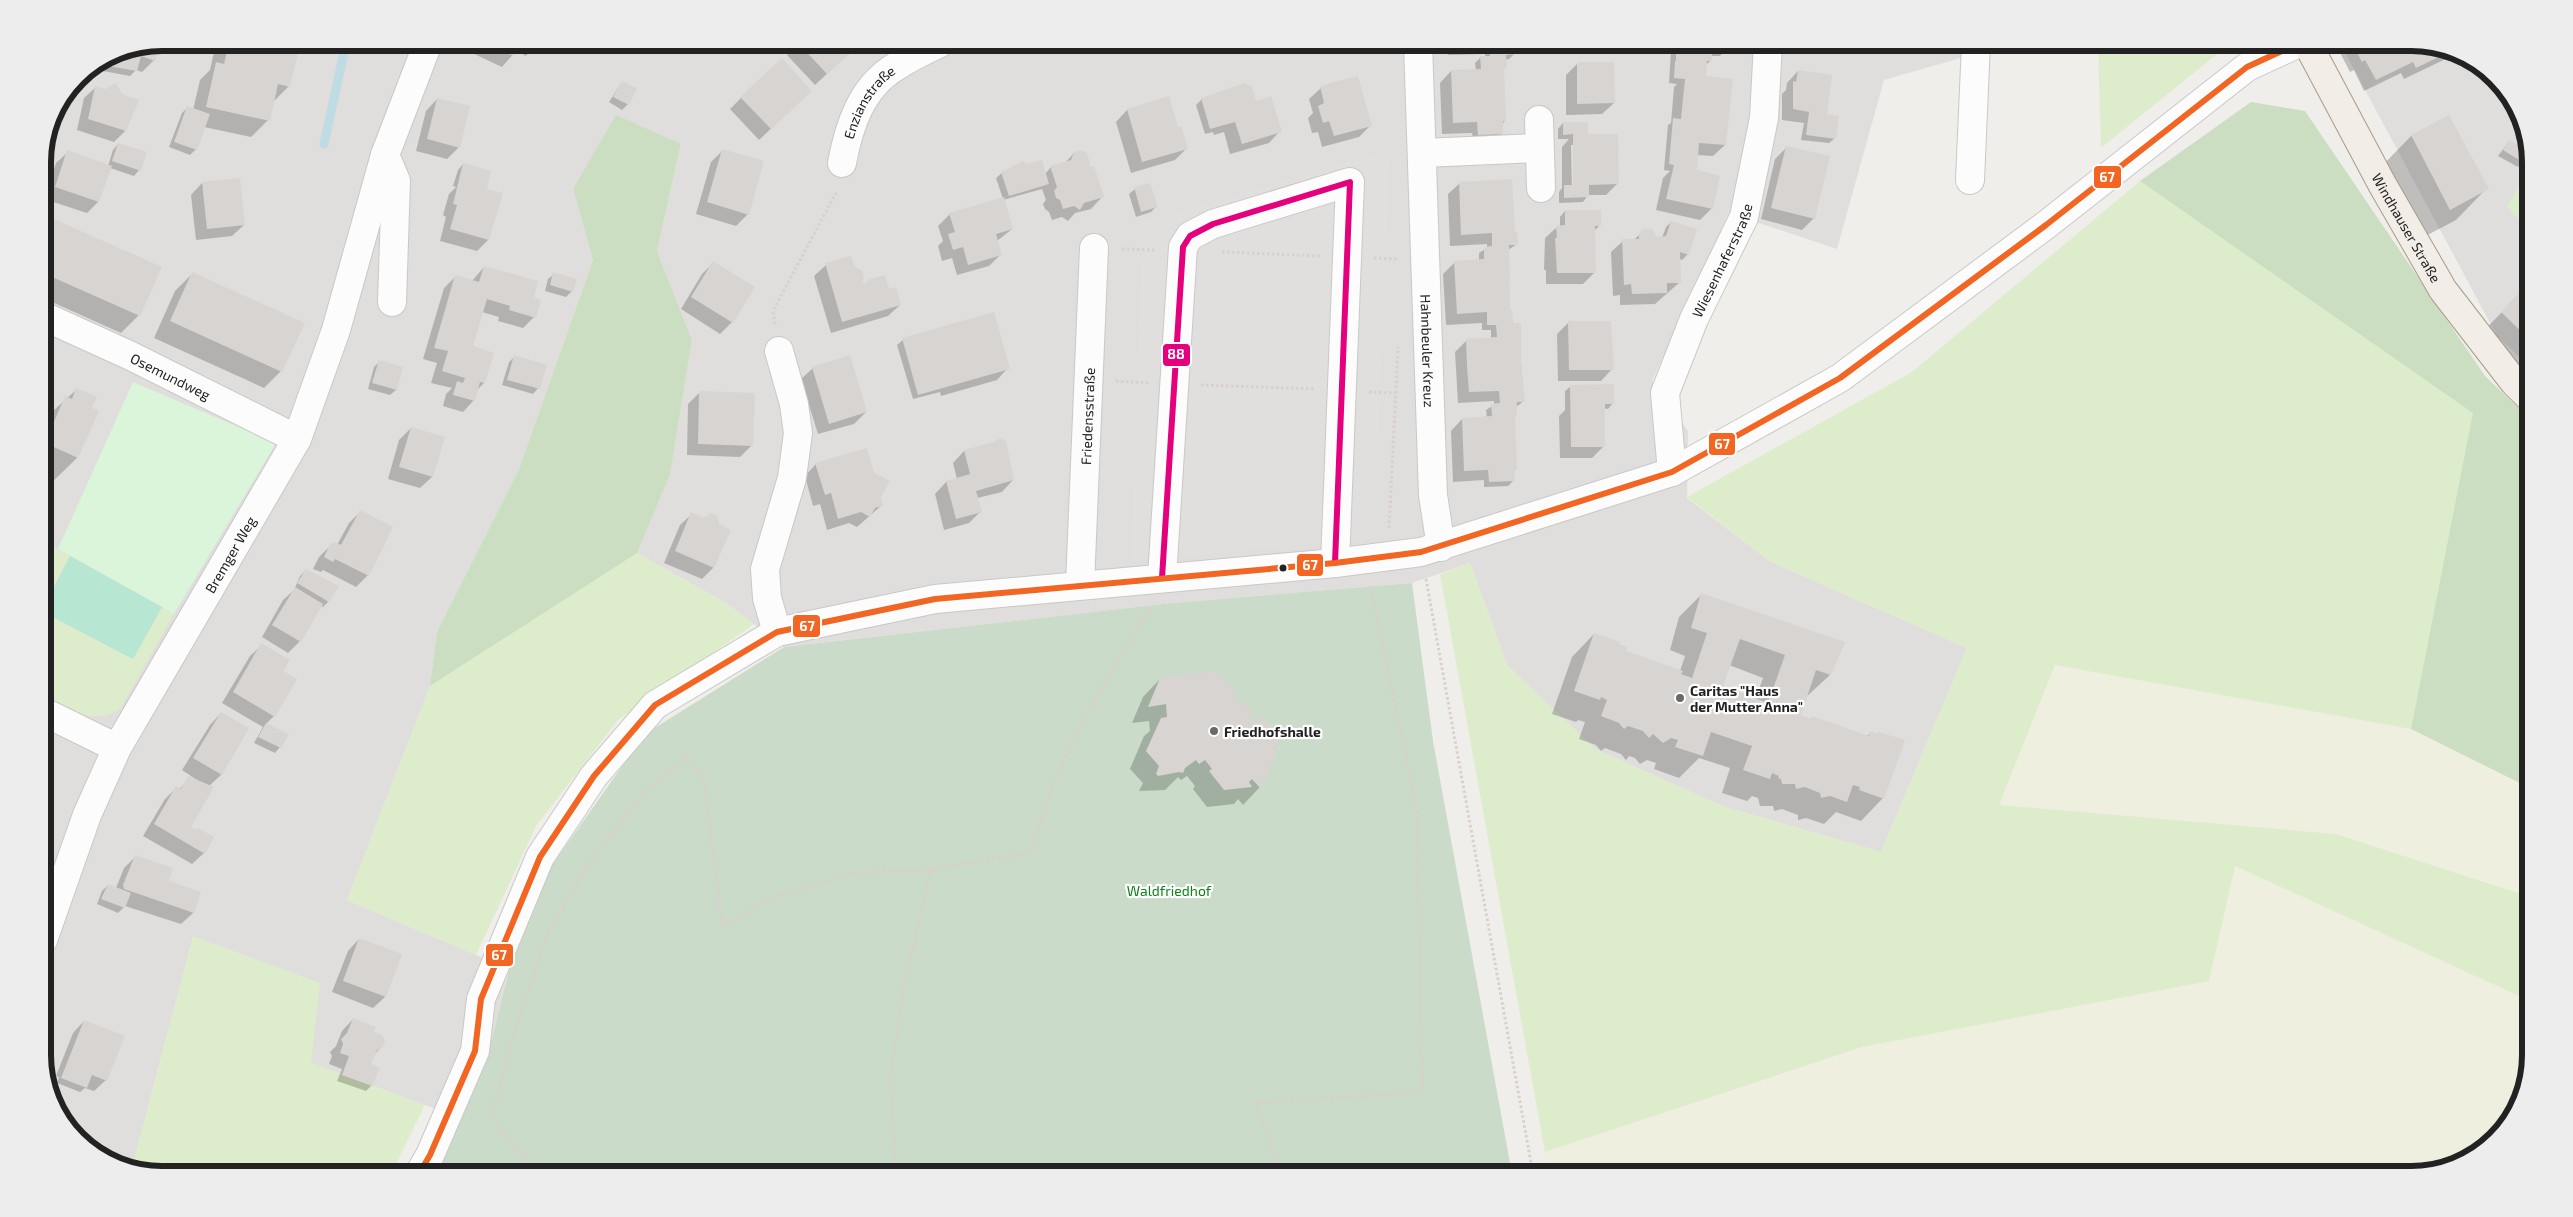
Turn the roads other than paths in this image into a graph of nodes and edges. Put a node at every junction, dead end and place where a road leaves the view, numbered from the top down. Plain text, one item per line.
1 (425, 51) edge
2 (924, 51) edge
3 (1418, 51) edge
4 (1768, 51) edge
5 (1976, 51) edge
6 (2280, 51) edge
7 (2312, 51) edge
8 (1540, 120) dead end
9 (1539, 148) junction
10 (1423, 153) junction
11 (385, 155) junction
12 (841, 172) road end
13 (1970, 180) dead end
14 (1541, 188) dead end
15 (1094, 248) road end
16 (392, 302) dead end
17 (51, 320) edge
18 (779, 351) road end
19 (2522, 390) edge
20 (297, 439) junction
21 (1672, 472) junction
22 (1431, 549) junction
23 (1335, 563) junction
24 (1162, 578) junction
25 (1080, 585) junction
26 (776, 632) junction
27 (51, 715) edge
28 (117, 748) junction
29 (51, 917) edge
30 (424, 1166) edge

1 - 11 street, Bremger Weg
2 - 12 street, Enzianstraße
3 - 10 street, Hahnbeuler Kreuz
4 - 21 street, Wiesenhaferstraße
5 - 13 street
6 - 21 street
7 - 19 main road, Windhauser Straße
8 - 9 street
9 - 10 street
9 - 14 street
10 - 22 street, Hahnbeuler Kreuz
11 - 16 street
11 - 20 street, Bremger Weg
15 - 25 street, Friedensstraße
17 - 20 street, Osemundweg
18 - 26 street
20 - 28 street, Bremger Weg
21 - 22 street
22 - 23 street
23 - 24 street
23 - 24 street
24 - 25 street
25 - 26 street
26 - 30 street
27 - 28 street
28 - 29 street, Bremger Weg

